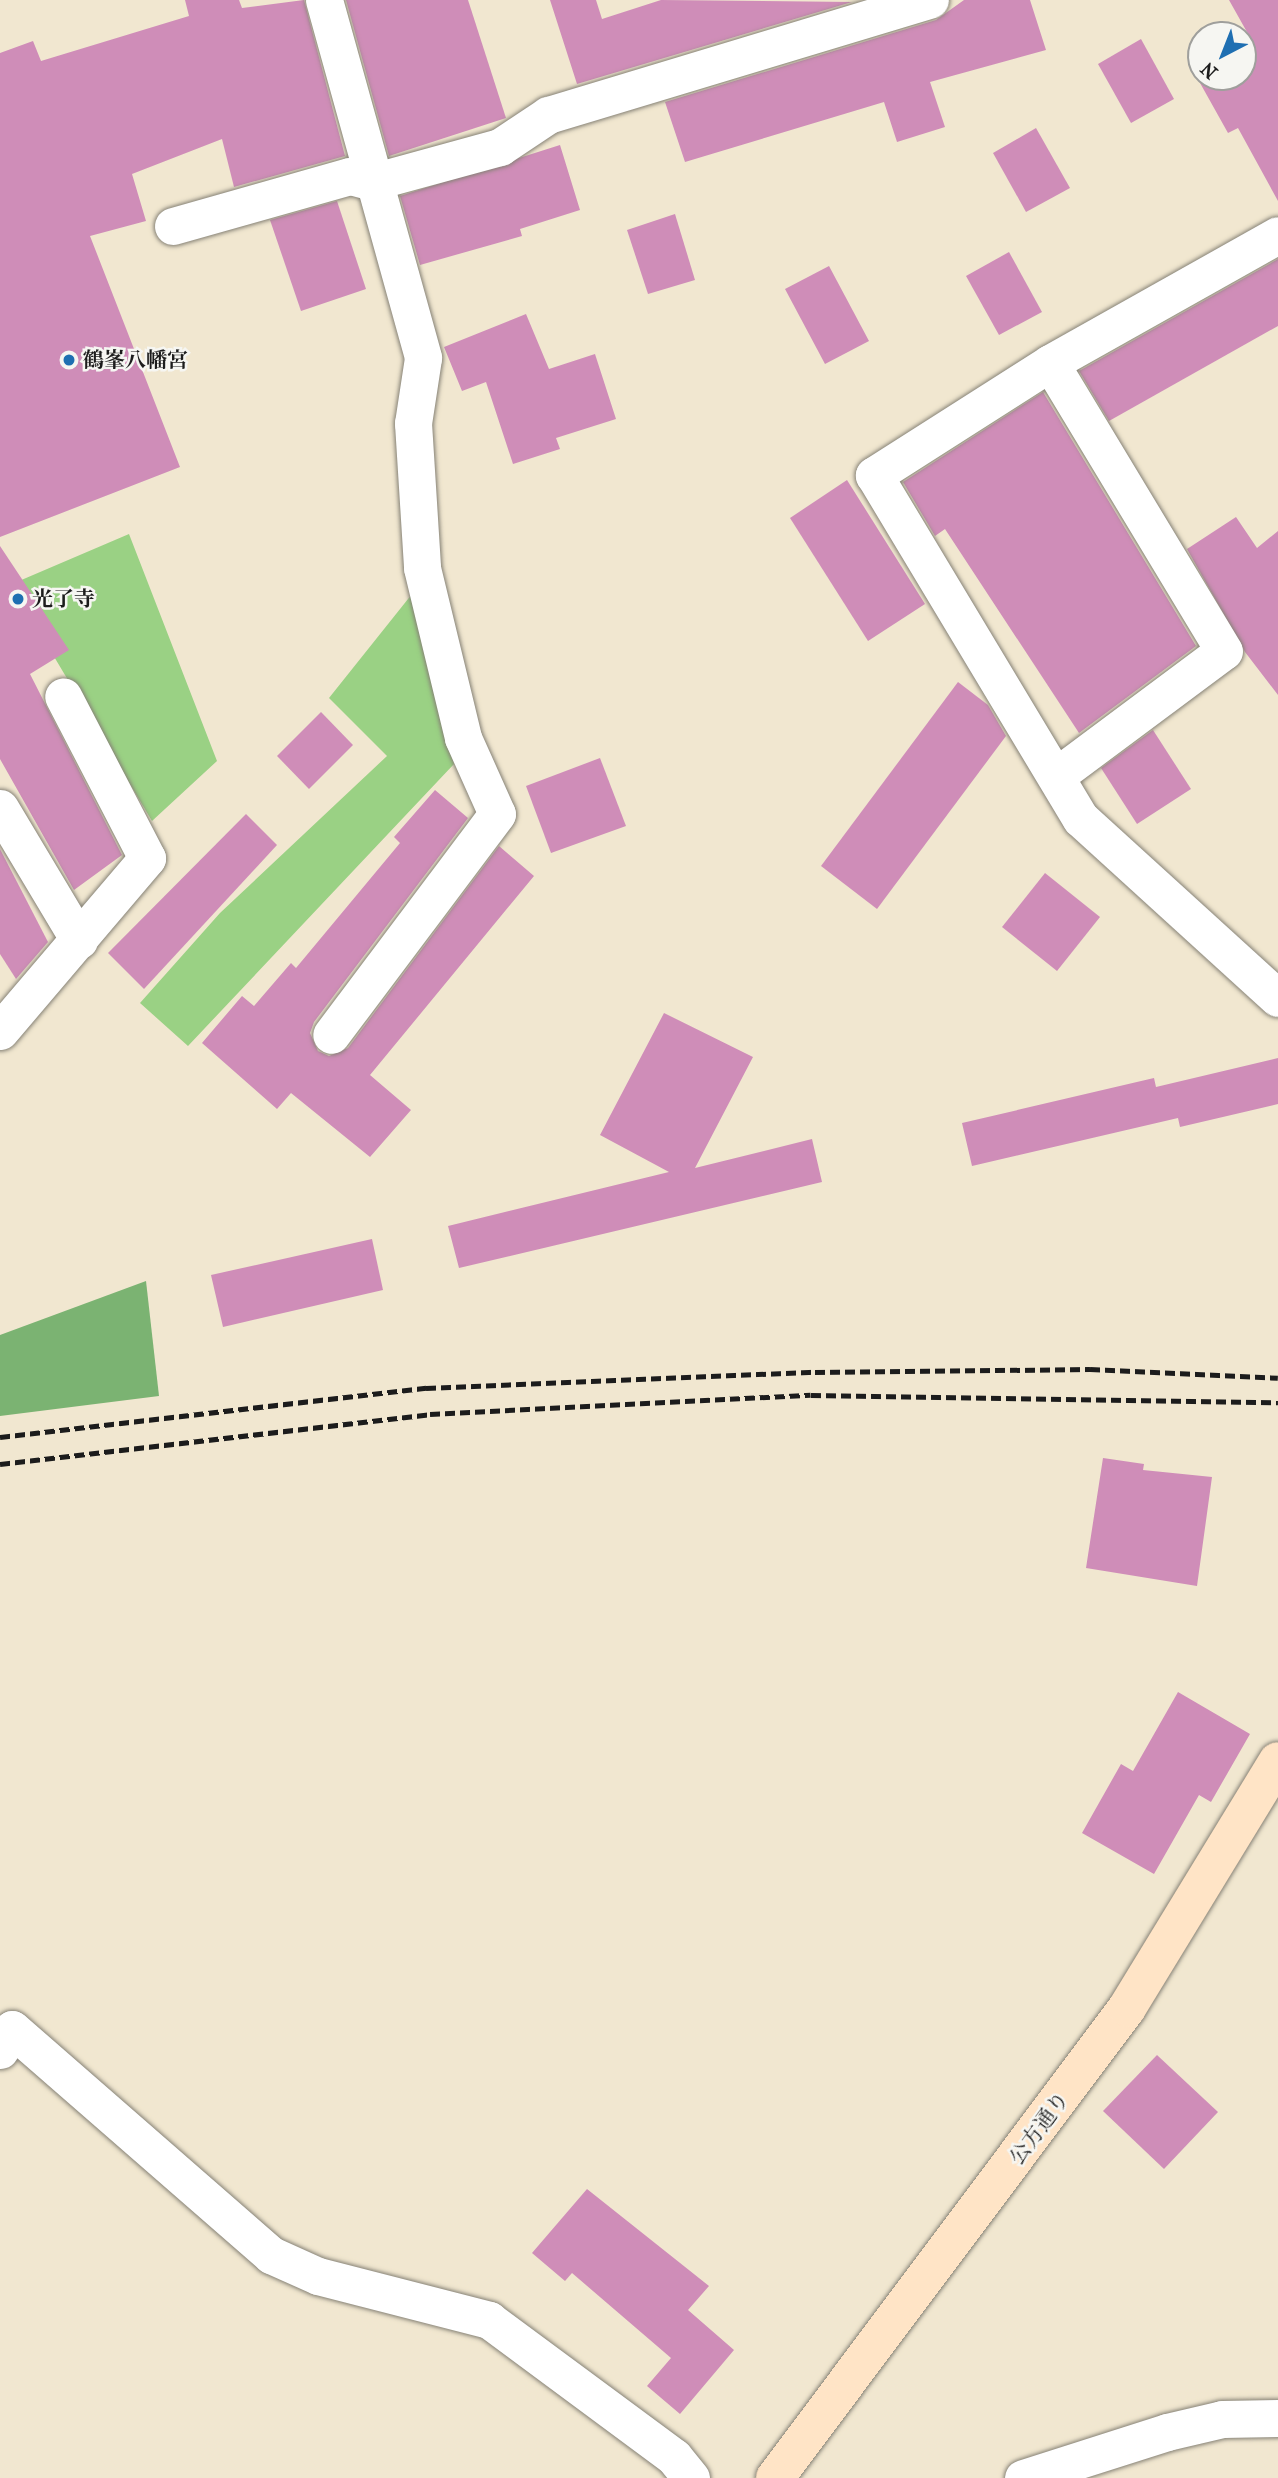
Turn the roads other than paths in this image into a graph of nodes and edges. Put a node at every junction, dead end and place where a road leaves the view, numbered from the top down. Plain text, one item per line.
1 (324, 0) edge
2 (930, 0) edge
3 (372, 182) junction
4 (173, 226) dead end
5 (1278, 235) edge
6 (1050, 363) junction
7 (63, 696) dead end
8 (1056, 776) junction
9 (0, 808) edge
10 (79, 940) junction
11 (1278, 998) edge
12 (0, 1031) edge
13 (331, 1035) dead end
14 (1278, 1761) edge
15 (0, 2050) edge
16 (1278, 2418) edge
17 (691, 2478) edge
18 (775, 2478) edge
19 (1023, 2478) edge

1 - 3 street
2 - 3 street
3 - 4 street
3 - 13 street
5 - 6 street
6 - 8 street
6 - 8 street
7 - 10 street
8 - 11 street
9 - 10 street
10 - 12 street
14 - 18 street, 公方通り
15 - 17 street
16 - 19 street

